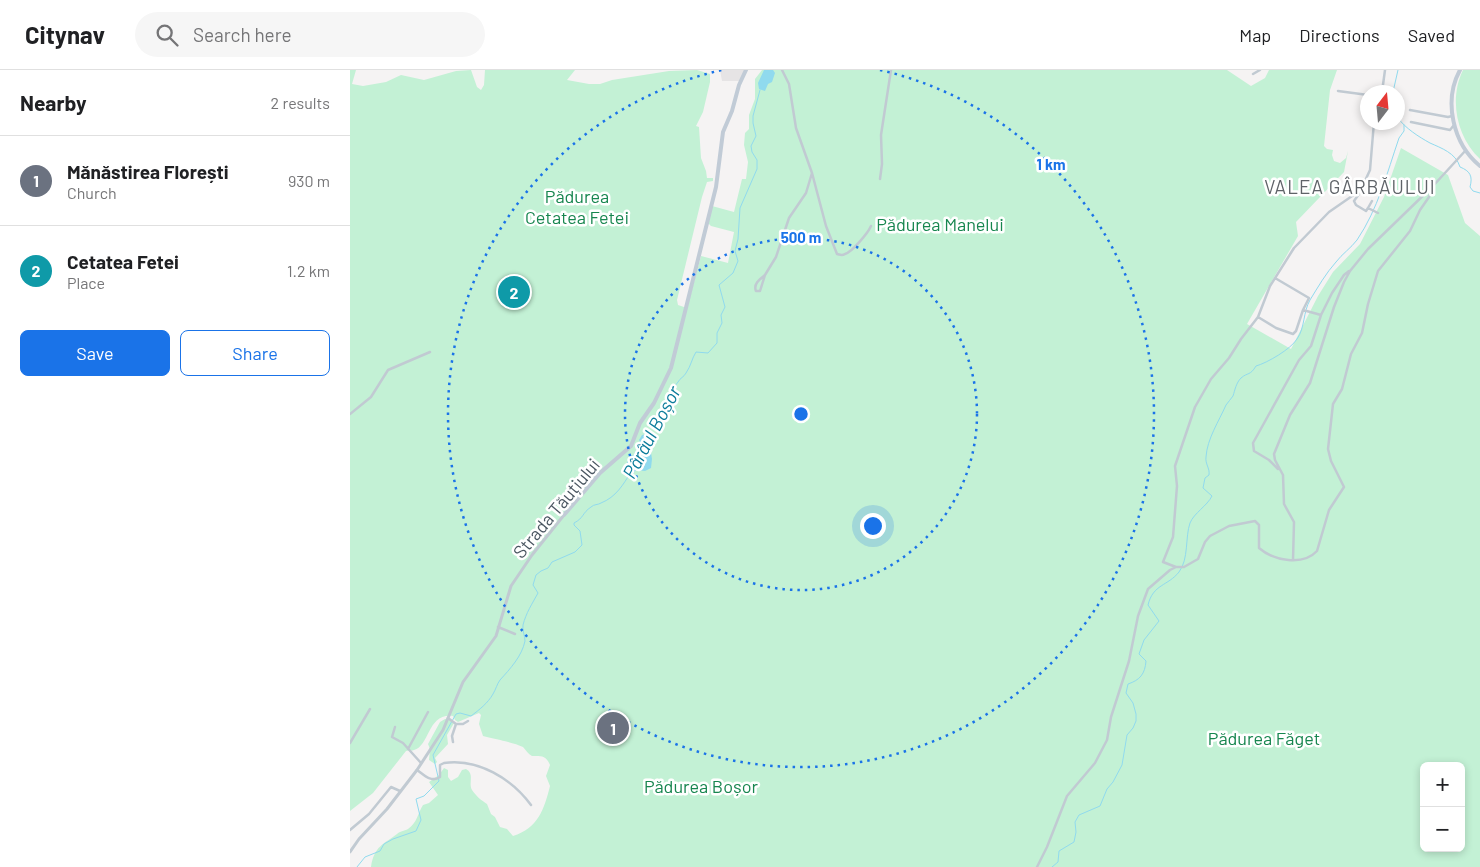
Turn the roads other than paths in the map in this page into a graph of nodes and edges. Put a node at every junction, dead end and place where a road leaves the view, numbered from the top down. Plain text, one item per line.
1 (746, 70) edge
2 (782, 70) edge
3 (891, 70) edge
4 (1260, 70) edge
5 (1385, 70) edge
6 (1460, 70) edge
7 (1253, 74) dead end
8 (1383, 85) edge
9 (1338, 91) dead end
10 (1360, 94) edge
11 (1410, 110) dead end
12 (1452, 116) junction
13 (1411, 122) dead end
14 (1454, 125) junction
15 (1373, 130) edge
16 (1466, 150) junction
17 (1480, 166) edge
18 (812, 172) junction
19 (880, 179) dead end
20 (1433, 186) junction
21 (1358, 192) junction
22 (1372, 200) dead end
23 (871, 226) dead end
24 (1350, 271) junction
25 (765, 275) junction
26 (1275, 278) junction
27 (1305, 310) junction
28 (1321, 315) junction
29 (1258, 317) junction
30 (430, 352) dead end
31 (350, 414) edge
32 (1281, 472) junction
33 (564, 515) joint
34 (1293, 560) junction
35 (1179, 568) junction
36 (498, 627) junction
37 (515, 634) dead end
38 (370, 709) dead end
39 (428, 712) dead end
40 (451, 720) junction
41 (468, 721) dead end
42 (456, 724) junction
43 (394, 728) dead end
44 (453, 742) dead end
45 (350, 743) edge
46 (408, 749) junction
47 (421, 763) junction
48 (416, 770) junction
49 (400, 790) junction
50 (531, 805) dead end
51 (350, 830) edge
52 (350, 852) edge
53 (1037, 867) edge

1 - 33 main road, Strada Tăuțiului
2 - 18 street
3 - 19 street
4 - 7 street
5 - 8 street
6 - 12 main road
9 - 10 street
11 - 12 street
12 - 14 main road
13 - 14 street
14 - 16 main road
15 - 21 street
16 - 17 main road
16 - 20 street
18 - 23 street
18 - 25 street
20 - 24 street
20 - 34 street
21 - 22 street
21 - 26 street
24 - 28 street
24 - 32 street
25 - 25 street
26 - 27 street
26 - 29 street
27 - 28 street
27 - 29 street
28 - 32 street
29 - 35 street
30 - 31 street
32 - 34 street
33 - 36 street, Strada Tăuțiului
34 - 35 street
35 - 53 street
36 - 37 street
36 - 40 street, Strada Tăuțiului
38 - 45 street
39 - 46 street
40 - 42 street
40 - 47 street, Strada Tăuțiului
41 - 42 street
42 - 44 street
43 - 46 street
46 - 47 street
47 - 48 street, Strada Tăuțiului
48 - 49 street, Strada Tăuțiului
48 - 50 street
49 - 51 street
49 - 52 street, Strada Tăuțiului

